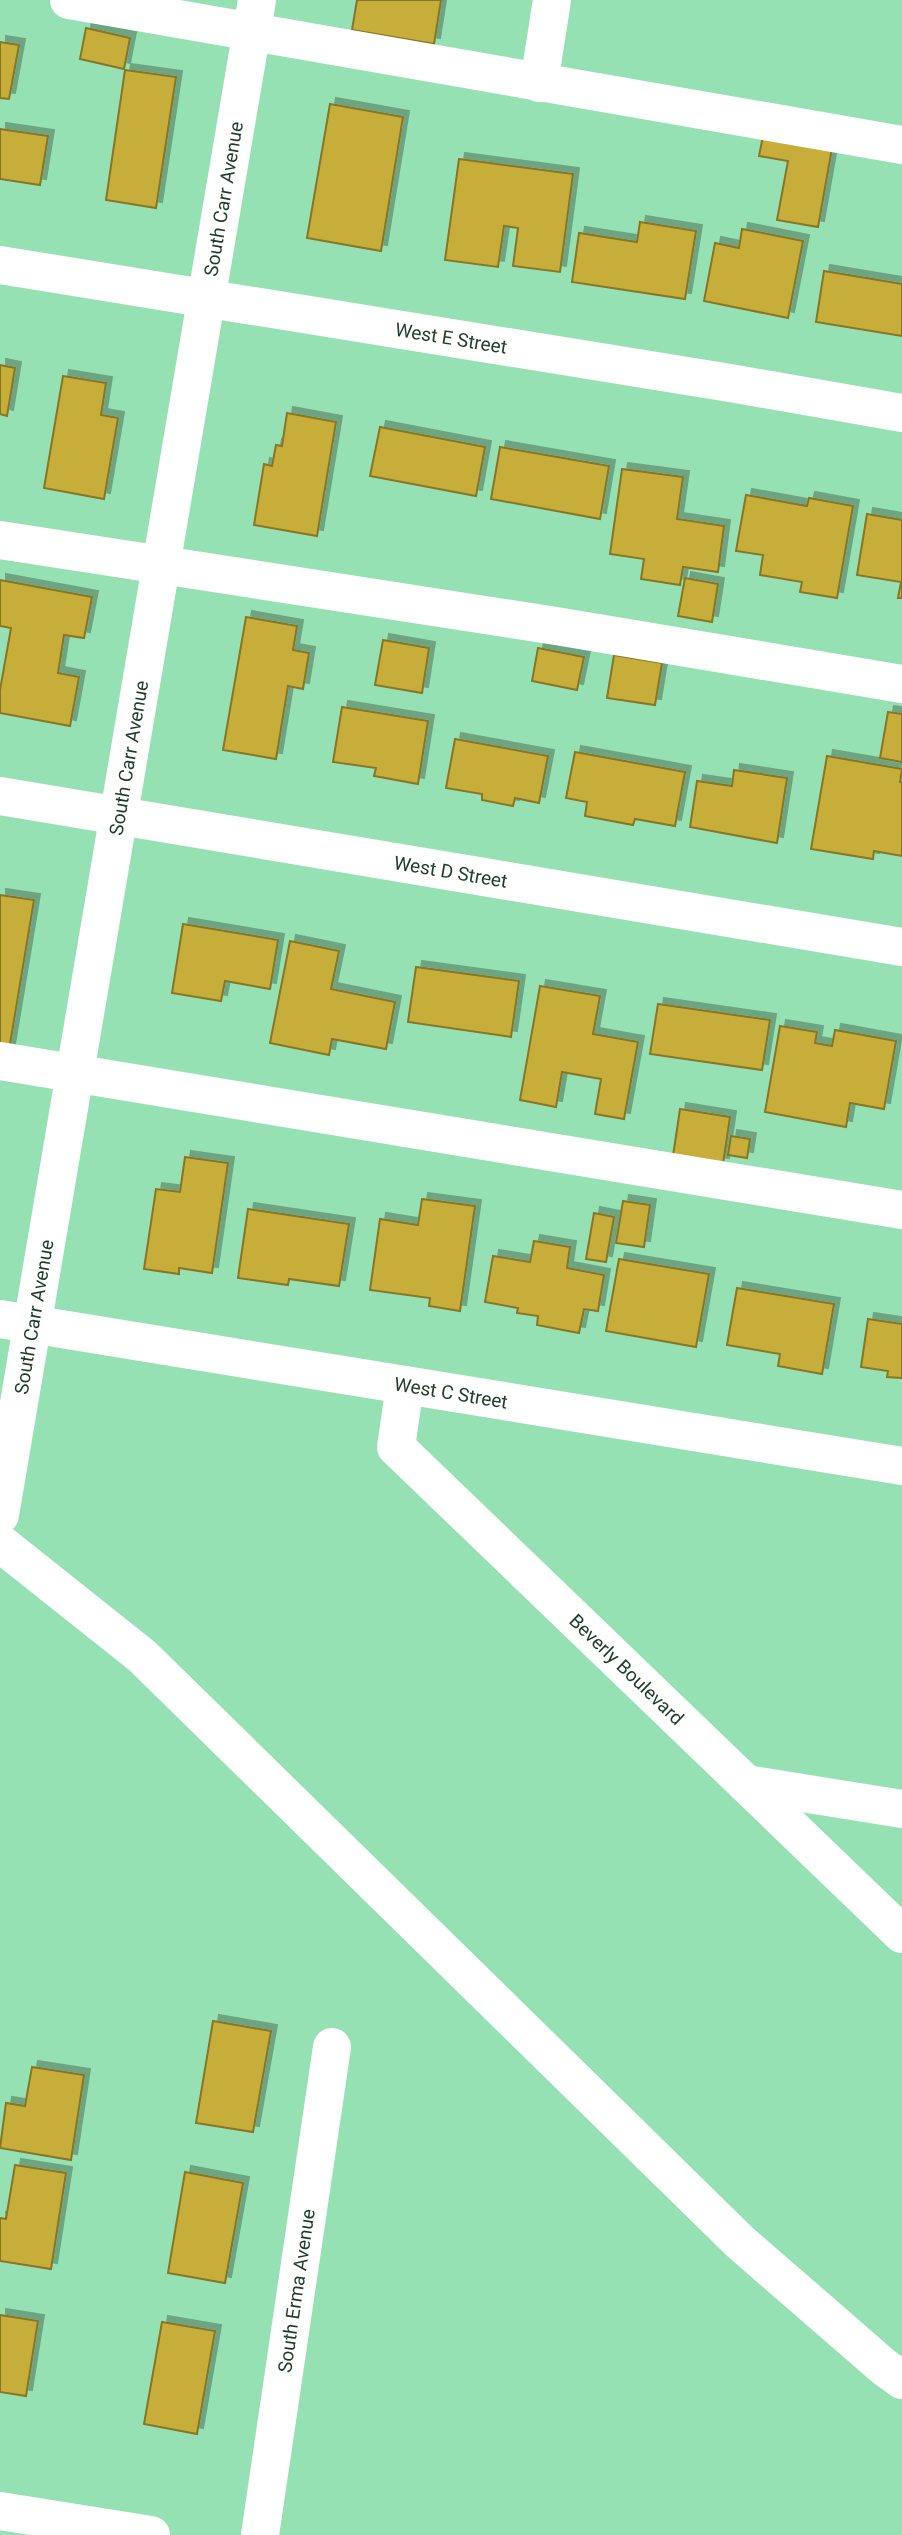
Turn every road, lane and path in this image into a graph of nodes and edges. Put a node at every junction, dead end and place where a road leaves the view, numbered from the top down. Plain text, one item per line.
1 (69, 0) edge
2 (552, 0) edge
3 (255, 16) edge
4 (539, 83) junction
5 (902, 145) edge
6 (0, 265) edge
7 (206, 300) junction
8 (902, 413) edge
9 (0, 540) edge
10 (161, 567) junction
11 (902, 684) edge
12 (0, 796) edge
13 (118, 816) junction
14 (902, 947) edge
15 (0, 1062) edge
16 (74, 1074) junction
17 (902, 1210) edge
18 (16, 1322) edge
19 (405, 1385) junction
20 (902, 1466) edge
21 (0, 1515) edge
22 (0, 1543) edge
23 (746, 1784) junction
24 (902, 1809) edge
25 (902, 1934) edge
26 (332, 2047) dead end
27 (902, 2380) edge
28 (0, 2511) edge
29 (151, 2535) edge
30 (260, 2535) edge

1 - 3 street
2 - 4 street
3 - 4 street
3 - 7 street, South Carr Avenue
4 - 5 street
6 - 7 street, West E Street
7 - 8 street, West E Street
7 - 10 street, South Carr Avenue
9 - 10 street
10 - 11 street
10 - 13 street, South Carr Avenue
12 - 13 street, West D Street
13 - 14 street, West D Street
13 - 16 street, South Carr Avenue
15 - 16 street
16 - 17 street
16 - 18 street, South Carr Avenue
18 - 19 street, West C Street
18 - 21 street, South Carr Avenue
19 - 20 street, West C Street
19 - 23 street, Beverly Boulevard
22 - 27 street
23 - 24 street
23 - 25 street, Beverly Boulevard
26 - 30 street, South Erma Avenue
28 - 29 street

